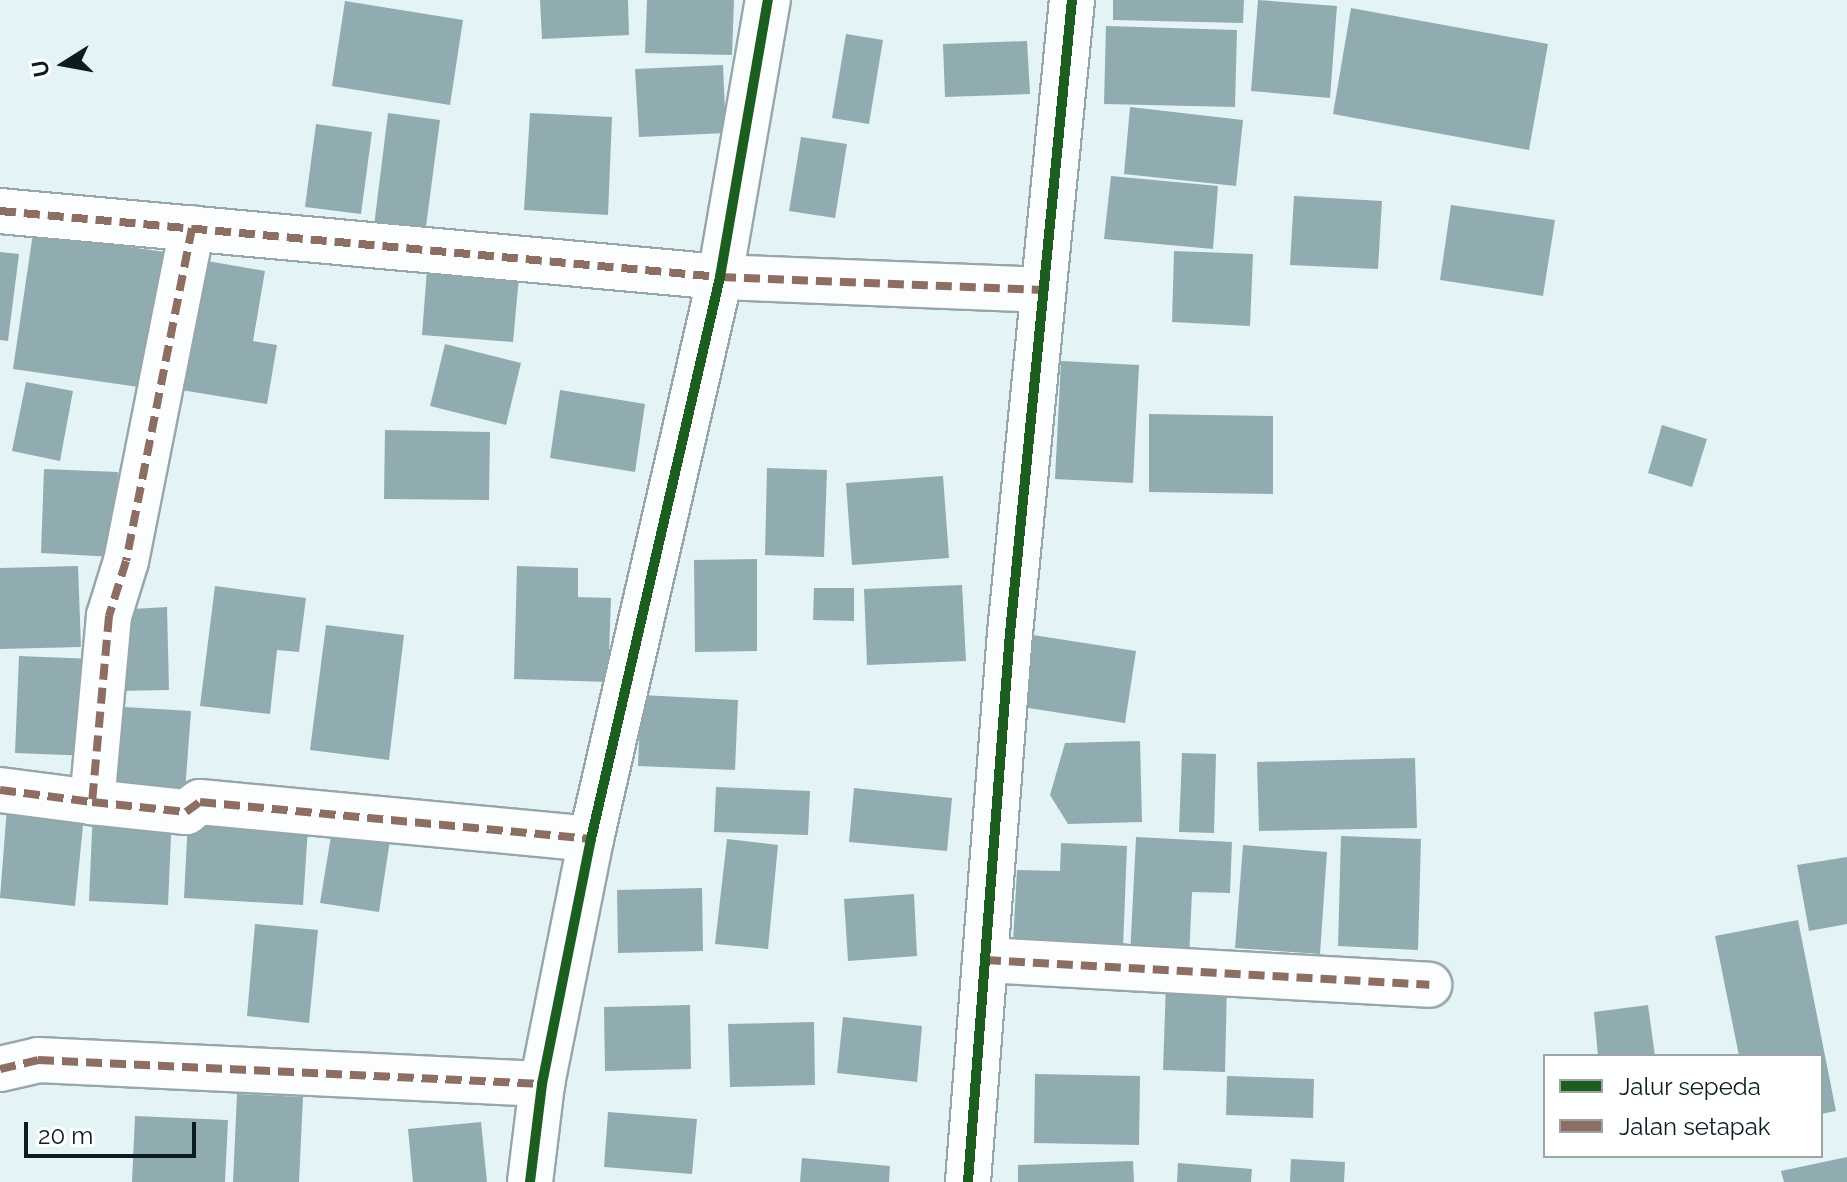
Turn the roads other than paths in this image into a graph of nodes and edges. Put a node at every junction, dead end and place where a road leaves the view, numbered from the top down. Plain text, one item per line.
1 (768, 0) edge
2 (1072, 0) edge
3 (0, 211) edge
4 (192, 228) junction
5 (720, 277) junction
6 (1043, 290) junction
7 (0, 790) edge
8 (92, 802) junction
9 (591, 839) junction
10 (985, 960) junction
11 (1429, 985) dead end
12 (0, 1069) edge
13 (542, 1084) junction
14 (530, 1182) edge
15 (968, 1182) edge

1 - 5 street
2 - 6 street
3 - 4 street
4 - 5 street
4 - 8 street
5 - 6 street
5 - 9 street
6 - 10 street
7 - 8 street
8 - 9 street
9 - 13 street
10 - 11 street
10 - 15 street
12 - 13 street
13 - 14 street

